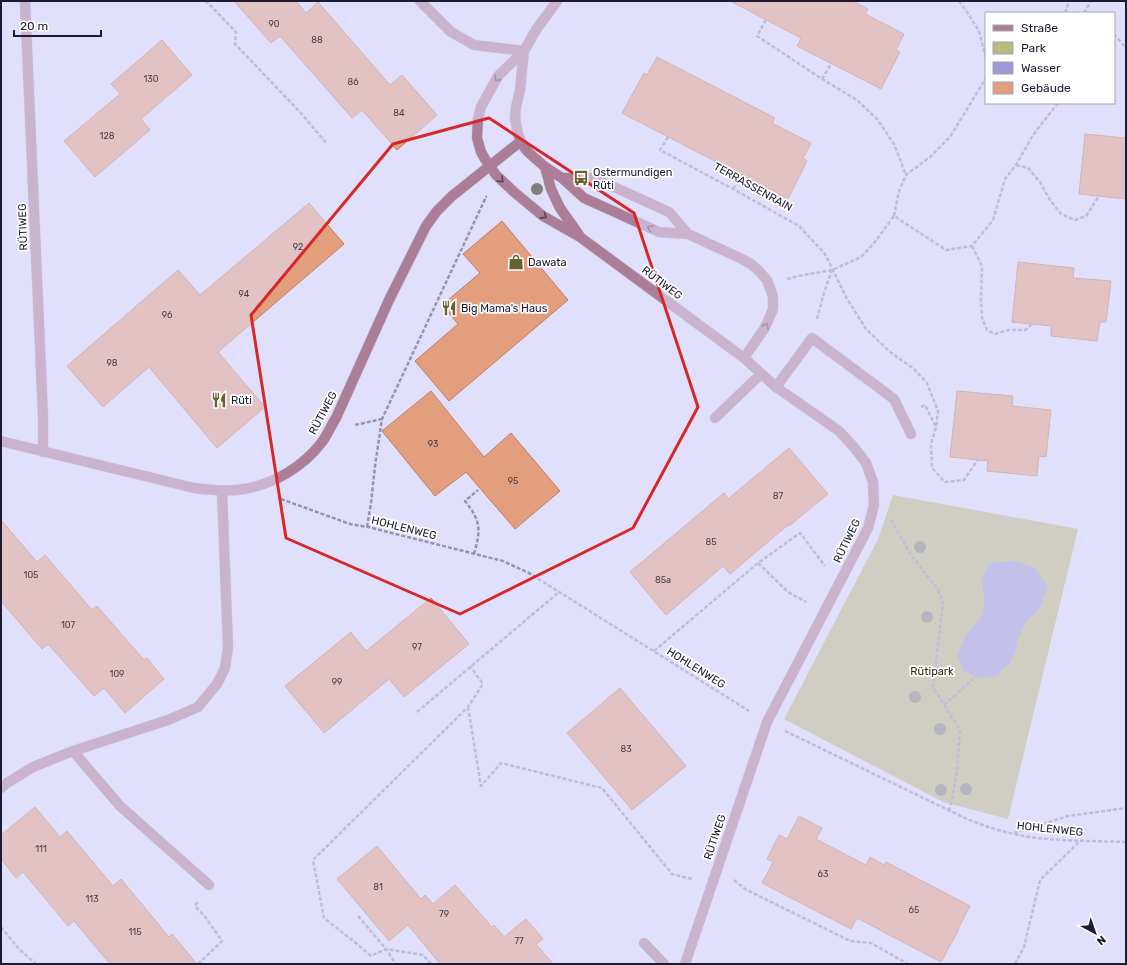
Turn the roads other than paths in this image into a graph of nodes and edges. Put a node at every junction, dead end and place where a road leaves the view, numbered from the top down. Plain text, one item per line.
1 (25, 1) edge
2 (420, 1) edge
3 (557, 1) edge
4 (524, 51) junction
5 (520, 141) junction
6 (489, 166) junction
7 (546, 167) junction
8 (562, 178) junction
9 (688, 234) junction
10 (580, 237) junction
11 (744, 358) junction
12 (761, 374) junction
13 (776, 387) junction
14 (715, 418) dead end
15 (912, 434) dead end
16 (1, 441) edge
17 (43, 452) junction
18 (222, 491) junction
19 (74, 751) junction
20 (1, 788) edge
21 (209, 885) road end
22 (644, 943) dead end
23 (664, 964) edge
24 (685, 964) edge

1 - 17 street, RÜTIWEG
2 - 4 street
3 - 4 street, RÜTIWEG
4 - 5 street, RÜTIWEG
4 -> 6 street, RÜTIWEG
5 - 6 street, RÜTIWEG
5 - 7 street, RÜTIWEG
6 -> 10 street, RÜTIWEG
6 - 18 street, RÜTIWEG
7 - 8 street
7 - 10 street, RÜTIWEG
9 -> 8 street
8 - 9 street
11 -> 9 street
10 - 11 street, RÜTIWEG
11 - 12 street, RÜTIWEG
12 - 13 street, RÜTIWEG
12 - 14 street
13 - 15 street
13 - 24 street, RÜTIWEG
16 - 17 street, RÜTIWEG
17 - 18 street, RÜTIWEG
18 - 19 street
19 - 20 street
19 - 21 street
22 - 23 street

